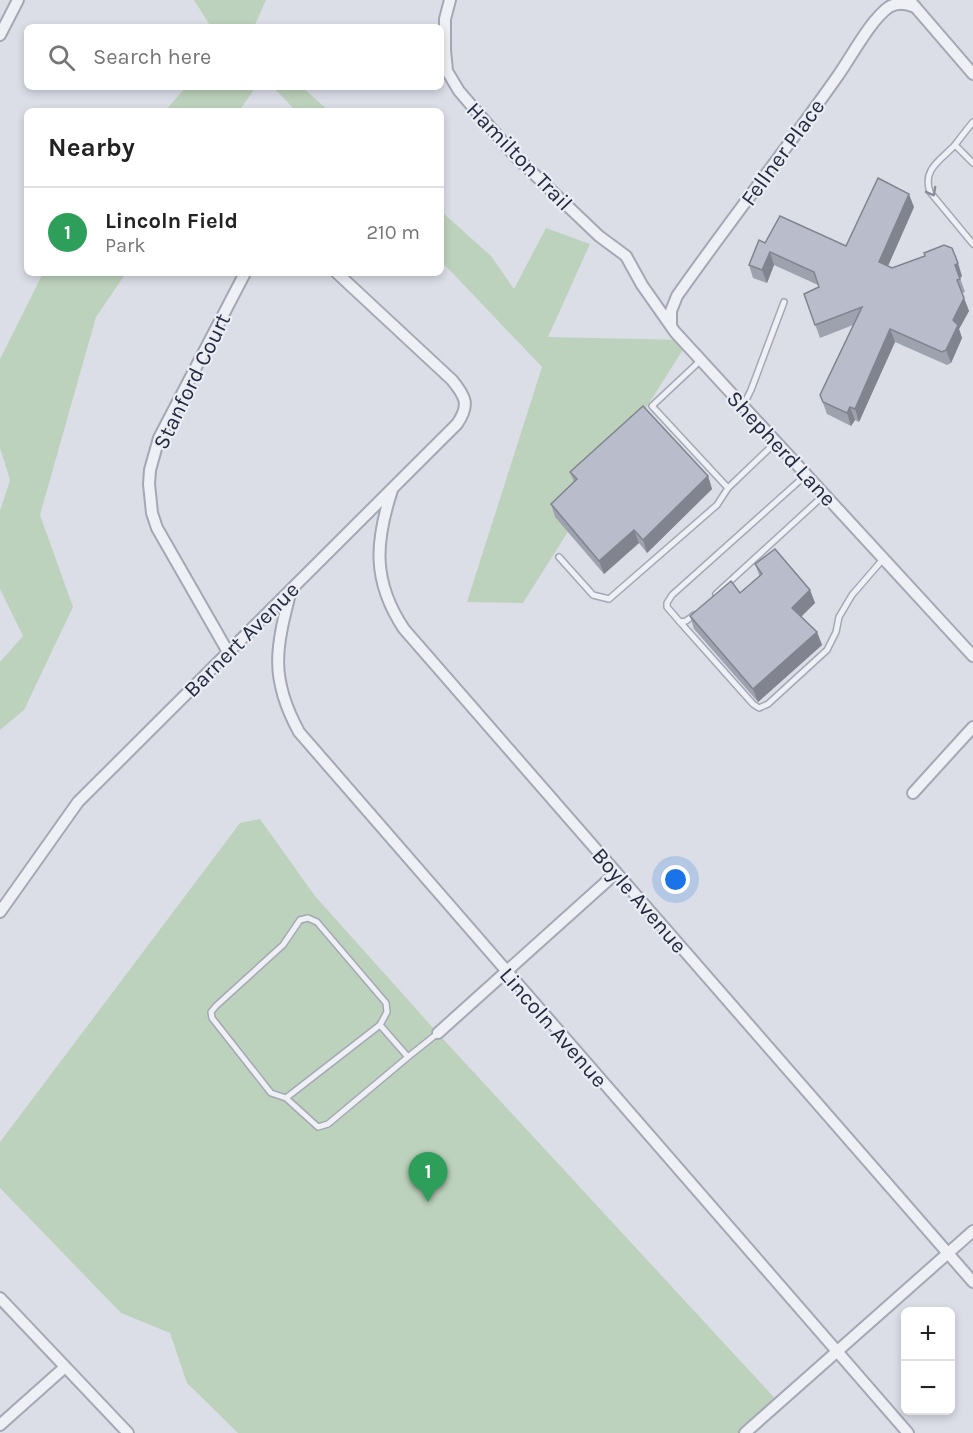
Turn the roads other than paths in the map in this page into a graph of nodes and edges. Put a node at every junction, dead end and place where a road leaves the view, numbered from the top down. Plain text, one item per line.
1 (18, 0) edge
2 (450, 0) edge
3 (912, 3) edge
4 (0, 35) edge
5 (973, 74) edge
6 (973, 122) edge
7 (955, 145) junction
8 (973, 163) edge
9 (599, 236) joint
10 (973, 244) edge
11 (243, 276) edge
12 (340, 276) edge
13 (784, 302) dead end
14 (671, 325) junction
15 (701, 360) junction
16 (743, 406) junction
17 (777, 441) junction
18 (807, 474) junction
19 (728, 488) junction
20 (392, 490) junction
21 (825, 494) junction
22 (559, 557) dead end
23 (884, 558) junction
24 (291, 590) junction
25 (708, 602) edge
26 (699, 609) edge
27 (680, 622) junction
28 (228, 652) junction
29 (973, 656) edge
30 (973, 727) edge
31 (913, 793) dead end
32 (616, 873) junction
33 (0, 912) edge
34 (506, 972) junction
35 (380, 1024) junction
36 (438, 1033) joint
37 (408, 1057) junction
38 (286, 1098) junction
39 (973, 1231) edge
40 (948, 1253) junction
41 (973, 1282) edge
42 (0, 1298) edge
43 (837, 1352) junction
44 (65, 1367) junction
45 (0, 1425) edge
46 (128, 1433) edge
47 (745, 1433) edge
48 (908, 1433) edge

1 - 4 street
2 - 9 street, Hamilton Trail
3 - 5 street
3 - 14 street, Fellner Place
6 - 7 lane
7 - 8 lane
7 -> 10 lane
9 - 14 street, Shepherd Lane
11 - 28 street, Stanford Court
12 - 20 street, Barnert Avenue
13 - 16 lane
14 - 15 street, Shepherd Lane
15 - 16 street, Shepherd Lane
15 - 19 lane
16 - 17 street, Shepherd Lane
17 - 18 street, Shepherd Lane
17 - 19 lane
18 - 21 street, Shepherd Lane
18 - 27 lane
19 - 22 lane
20 - 24 street, Barnert Avenue
20 - 32 street, Boyle Avenue
21 - 23 street, Shepherd Lane
21 - 25 lane
23 - 27 lane
23 - 29 street, Shepherd Lane
24 - 28 street, Barnert Avenue
24 - 34 street, Lincoln Avenue
26 - 27 lane
28 - 33 street, Barnert Avenue
30 - 31 street
32 - 34 street
32 - 40 street, Boyle Avenue
34 - 36 street
34 - 43 street, Lincoln Avenue
35 - 37 lane
35 - 38 lane
35 - 38 lane
36 - 37 lane
37 - 38 lane
39 - 40 street
40 - 41 street, Boyle Avenue
40 - 43 street
42 - 44 street
43 - 47 street
43 - 48 street, Lincoln Avenue
44 - 45 street
44 - 46 street

